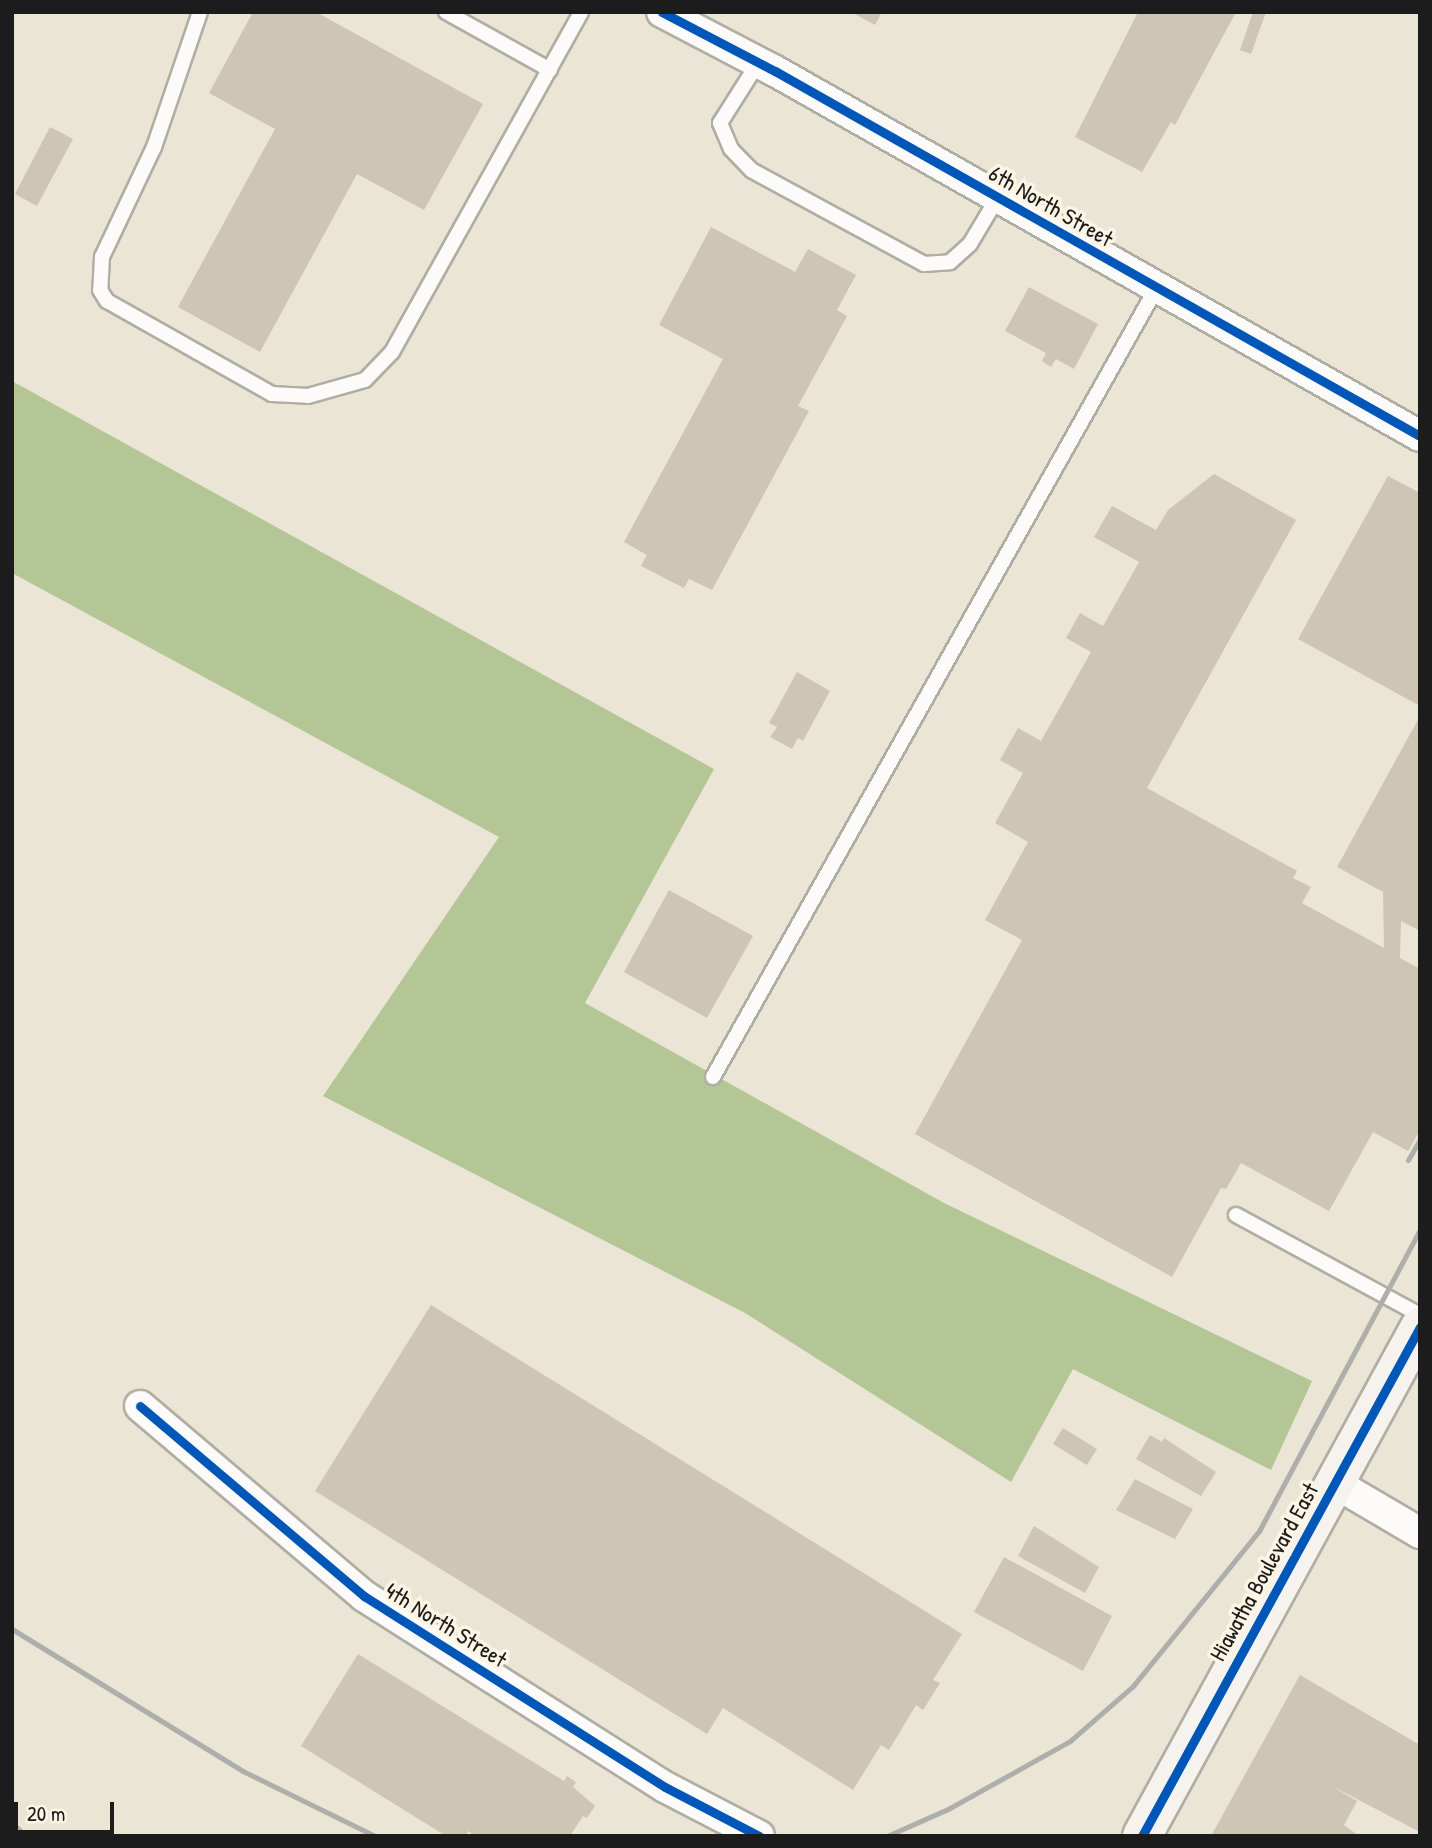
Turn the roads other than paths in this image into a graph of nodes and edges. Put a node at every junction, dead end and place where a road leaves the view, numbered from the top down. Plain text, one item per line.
1 (200, 12) edge
2 (446, 12) edge
3 (581, 12) edge
4 (662, 12) edge
5 (758, 62) junction
6 (550, 70) junction
7 (998, 197) junction
8 (1157, 288) junction
9 (1420, 436) edge
10 (713, 1077) dead end
11 (1236, 1215) dead end
12 (1420, 1315) edge
13 (1420, 1327) edge
14 (139, 1406) dead end
15 (1335, 1483) junction
16 (1420, 1532) edge
17 (759, 1836) edge
18 (1142, 1836) edge

1 - 6 lane
2 - 6 lane
3 - 6 lane
4 - 5 street, 6th North Street
5 - 7 street, 6th North Street
5 - 7 lane
7 - 8 street, 6th North Street
8 - 9 street, 6th North Street
8 - 10 lane
11 - 12 lane
13 - 15 street, Hiawatha Boulevard East
14 - 17 street, 4th North Street
15 - 16 street
15 - 18 street, Hiawatha Boulevard East

